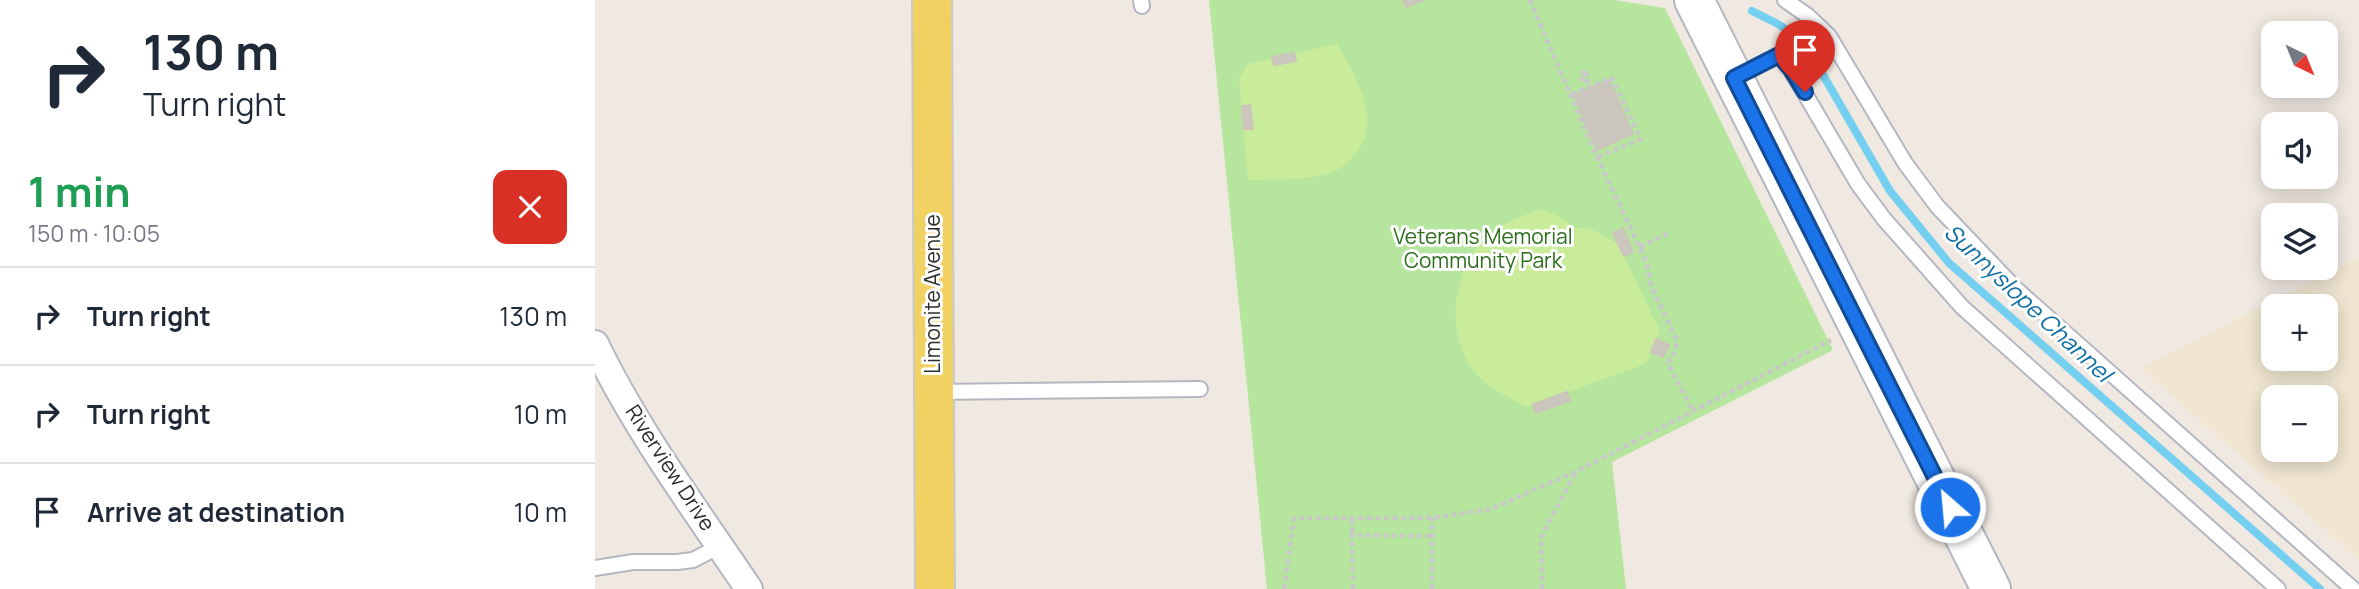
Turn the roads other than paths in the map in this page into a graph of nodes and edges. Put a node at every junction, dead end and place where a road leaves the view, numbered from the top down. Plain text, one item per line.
1 (932, 0) edge
2 (1694, 0) edge
3 (1785, 0) edge
4 (1734, 78) junction
5 (595, 344) edge
6 (1200, 388) dead end
7 (934, 392) junction
8 (720, 546) junction
9 (595, 568) edge
10 (749, 589) edge
11 (935, 589) edge
12 (1991, 589) edge
13 (2278, 589) edge
14 (2353, 589) edge

1 - 7 main road, Limonite Avenue
2 - 4 street
3 - 14 lane
4 - 12 street
4 - 13 lane
5 - 8 street, Riverview Drive
6 - 7 lane
7 - 11 main road, Limonite Avenue
8 - 9 lane
8 - 10 street, Riverview Drive

